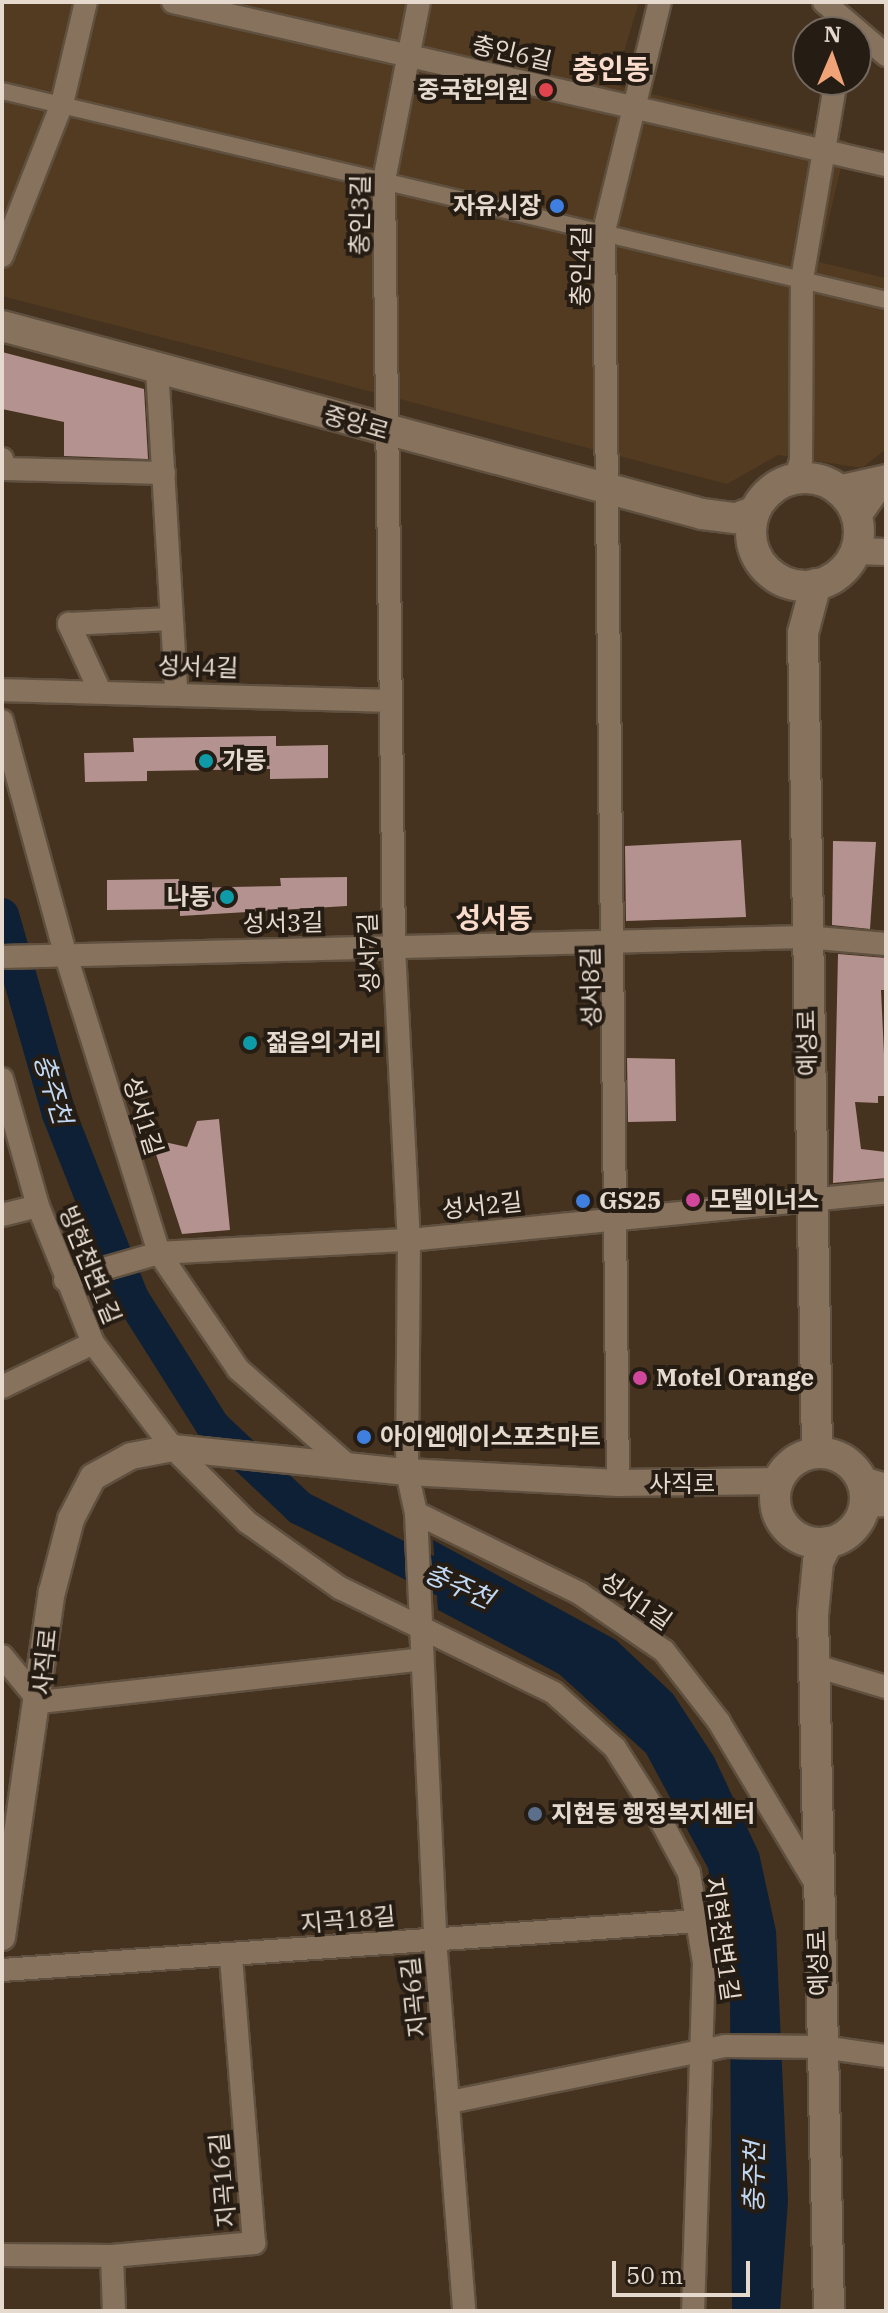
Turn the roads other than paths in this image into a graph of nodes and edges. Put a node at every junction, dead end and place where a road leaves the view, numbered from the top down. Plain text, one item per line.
1 (86, 2) edge
2 (173, 2) edge
3 (419, 2) edge
4 (660, 2) edge
5 (824, 2) edge
6 (843, 16) edge
7 (404, 55) junction
8 (2, 91) edge
9 (833, 96) edge
10 (62, 104) junction
11 (630, 106) junction
12 (824, 150) junction
13 (886, 165) edge
14 (384, 181) junction
15 (604, 231) junction
16 (2, 256) edge
17 (802, 279) junction
18 (886, 300) edge
19 (2, 326) edge
20 (157, 368) junction
21 (389, 432) junction
22 (2, 459) edge
23 (164, 473) junction
24 (811, 477) junction
25 (886, 478) edge
26 (607, 490) junction
27 (755, 511) junction
28 (711, 516) junction
29 (867, 541) edge
30 (753, 546) junction
31 (802, 583) junction
32 (171, 619) junction
33 (99, 689) junction
34 (2, 690) edge
35 (176, 692) junction
36 (391, 701) junction
37 (2, 721) edge
38 (805, 937) junction
39 (616, 943) junction
40 (886, 944) edge
41 (394, 948) junction
42 (66, 956) junction
43 (2, 957) edge
44 (2, 1079) edge
45 (886, 1192) edge
46 (810, 1200) junction
47 (38, 1206) junction
48 (2, 1215) edge
49 (620, 1218) junction
50 (409, 1240) junction
51 (159, 1253) junction
52 (65, 1280) junction
53 (93, 1343) junction
54 (2, 1387) edge
55 (173, 1448) junction
56 (817, 1453) junction
57 (346, 1464) junction
58 (407, 1472) junction
59 (778, 1481) junction
60 (618, 1483) junction
61 (875, 1493) edge
62 (416, 1513) junction
63 (796, 1535) junction
64 (828, 1542) junction
65 (813, 1615) junction
66 (420, 1629) junction
67 (2, 1656) edge
68 (422, 1659) junction
69 (816, 1666) junction
70 (886, 1687) edge
71 (40, 1702) junction
72 (816, 1884) junction
73 (698, 1921) junction
74 (2, 1937) edge
75 (435, 1939) junction
76 (231, 1956) junction
77 (2, 1970) edge
78 (822, 2047) junction
79 (715, 2050) junction
80 (886, 2056) edge
81 (450, 2102) junction
82 (2, 2255) edge
83 (112, 2256) junction
84 (114, 2311) edge
85 (464, 2311) edge
86 (693, 2311) edge
87 (829, 2311) edge

1 - 10 street
2 - 7 street, 충인6길
3 - 7 street, 충인3길
4 - 11 street, 충인4길
5 - 6 street
7 - 11 street, 충인6길
7 - 14 street, 충인3길
8 - 10 street
9 - 12 street
10 - 14 street
10 - 16 street
11 - 12 street, 충인6길
11 - 15 street, 충인4길
12 - 13 street, 충인6길
12 - 17 street
14 - 15 street
14 - 21 street, 충인3길
15 - 17 street
15 - 26 street, 충인4길
17 - 18 street
17 - 24 street
19 - 20 main road, 중앙로
20 - 21 main road, 중앙로
20 - 23 street
21 - 26 main road, 중앙로
21 - 36 street, 성서7길
22 - 23 street
23 - 32 street
24 - 25 street
24 - 27 main road
24 - 29 main road
25 - 29 street
26 - 28 main road, 중앙로
26 - 39 street, 성서8길
27 - 28 main road, 중앙로
27 - 30 main road
28 - 30 main road, 중앙로
29 - 31 main road
30 - 31 main road
31 - 38 main road, 예성로
32 - 33 street
32 - 35 street
33 - 34 street, 성서4길
33 - 35 street, 성서4길
35 - 36 street, 성서4길
36 - 41 street, 성서7길
37 - 42 street, 성서1길
38 - 39 street, 성서3길
38 - 40 street, 성서3길
38 - 46 main road, 예성로
39 - 41 street, 성서3길
39 - 49 street, 성서8길
41 - 42 street, 성서3길
41 - 50 street, 성서7길
42 - 43 street, 성서3길
42 - 51 street, 성서1길
44 - 47 street, 빙현천변1길
45 - 46 street, 성서2길
46 - 49 street, 성서2길
46 - 56 main road, 예성로
47 - 48 street
47 - 52 street, 빙현천변1길
49 - 50 street, 성서2길
49 - 60 street, 성서8길
50 - 51 street, 성서2길
50 - 58 street, 성서7길
51 - 52 street, 성서2길
51 - 57 street, 성서1길
52 - 53 street, 빙현천변1길
53 - 54 street
53 - 55 street, 빙현천변1길
55 - 57 street, 사직로
55 - 66 street, 지현천변1길
55 - 71 street, 사직로
56 - 59 main road
56 - 61 main road
57 - 58 street, 사직로
58 - 60 street, 사직로
58 - 62 street, 성서7길
59 - 60 street, 사직로
59 - 63 main road
61 - 64 main road
62 - 66 street, 지곡6길
62 - 72 street, 성서1길
63 - 64 main road
63 - 65 main road
64 - 65 main road
65 - 69 main road, 예성로
66 - 68 street, 지곡6길
66 - 73 street, 지현천변1길
67 - 71 street
68 - 71 street
68 - 75 street, 지곡6길
69 - 70 street
69 - 72 main road, 예성로
71 - 74 street, 사직로
72 - 78 main road, 예성로
73 - 75 street, 지곡18길
73 - 79 street, 지현천변1길
75 - 76 street, 지곡18길
75 - 81 street, 지곡6길
76 - 77 street, 지곡18길
76 - 83 street, 지곡16길
78 - 79 street
78 - 80 street
78 - 87 main road, 예성로
79 - 81 street
79 - 86 street, 지현천변1길
81 - 85 street, 지곡6길
82 - 83 street, 지곡16길
83 - 84 street

